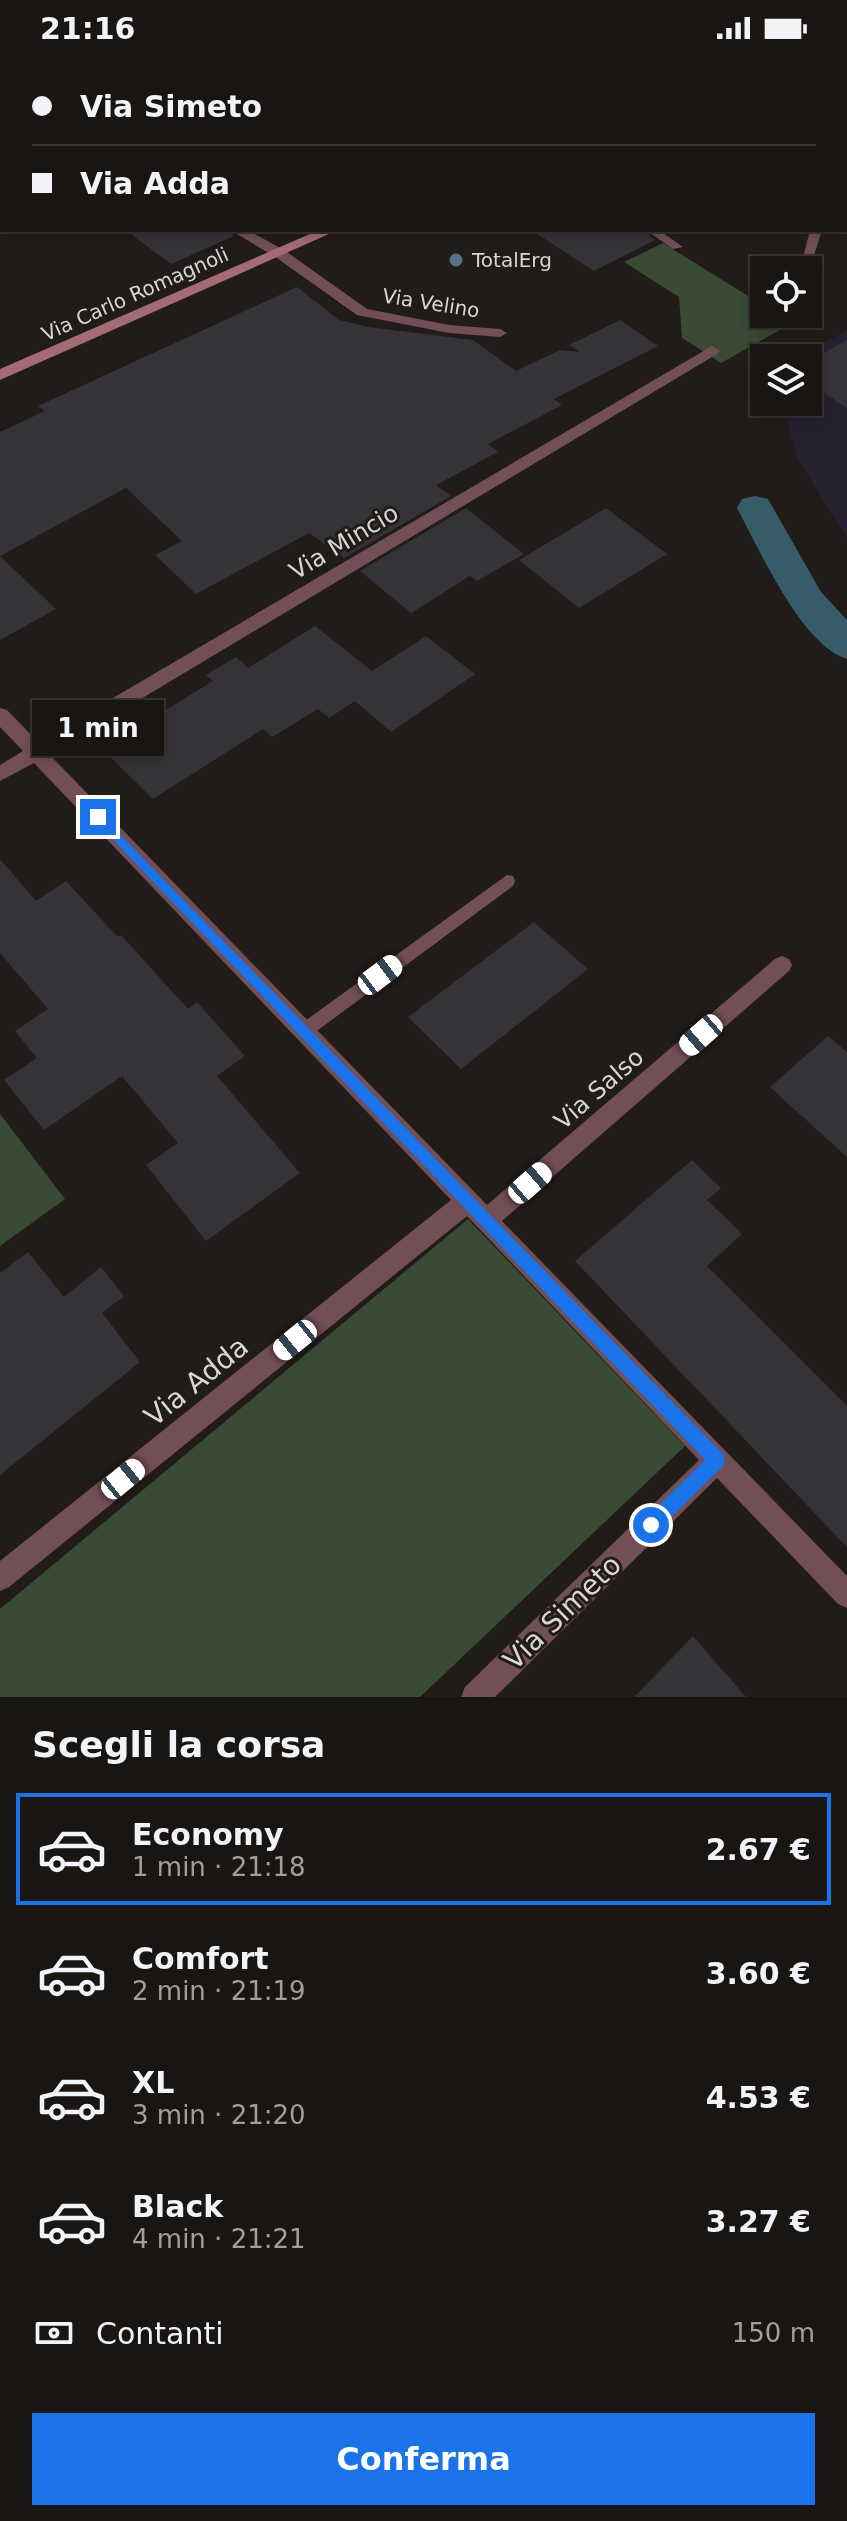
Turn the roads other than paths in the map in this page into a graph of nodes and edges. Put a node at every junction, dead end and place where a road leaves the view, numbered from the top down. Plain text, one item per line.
1 (241, 232) edge
2 (326, 232) edge
3 (655, 232) edge
4 (815, 232) edge
5 (677, 247) dead end
6 (279, 253) junction
7 (808, 256) edge
8 (500, 333) dead end
9 (712, 351) dead end
10 (0, 375) edge
11 (0, 715) edge
12 (36, 752) junction
13 (0, 774) edge
14 (507, 881) dead end
15 (782, 965) dead end
16 (304, 1031) junction
17 (467, 1201) junction
18 (486, 1220) junction
19 (717, 1460) junction
20 (0, 1578) edge
21 (847, 1595) edge
22 (475, 1697) edge

1 - 6 street, Via Velino
2 - 6 main road, Via Carlo Romagnoli
3 - 5 lane
4 - 7 lane
6 - 8 street, Via Velino
6 - 10 main road, Via Carlo Romagnoli
9 - 12 street, Via Mincio
11 - 12 street
12 - 13 street, Via Mincio
12 - 16 street
14 - 16 lane
15 - 18 street, Via Salso
16 - 17 street
17 - 18 street
17 - 20 street, Via Adda
18 - 19 street
19 - 21 street
19 - 22 street, Via Simeto

